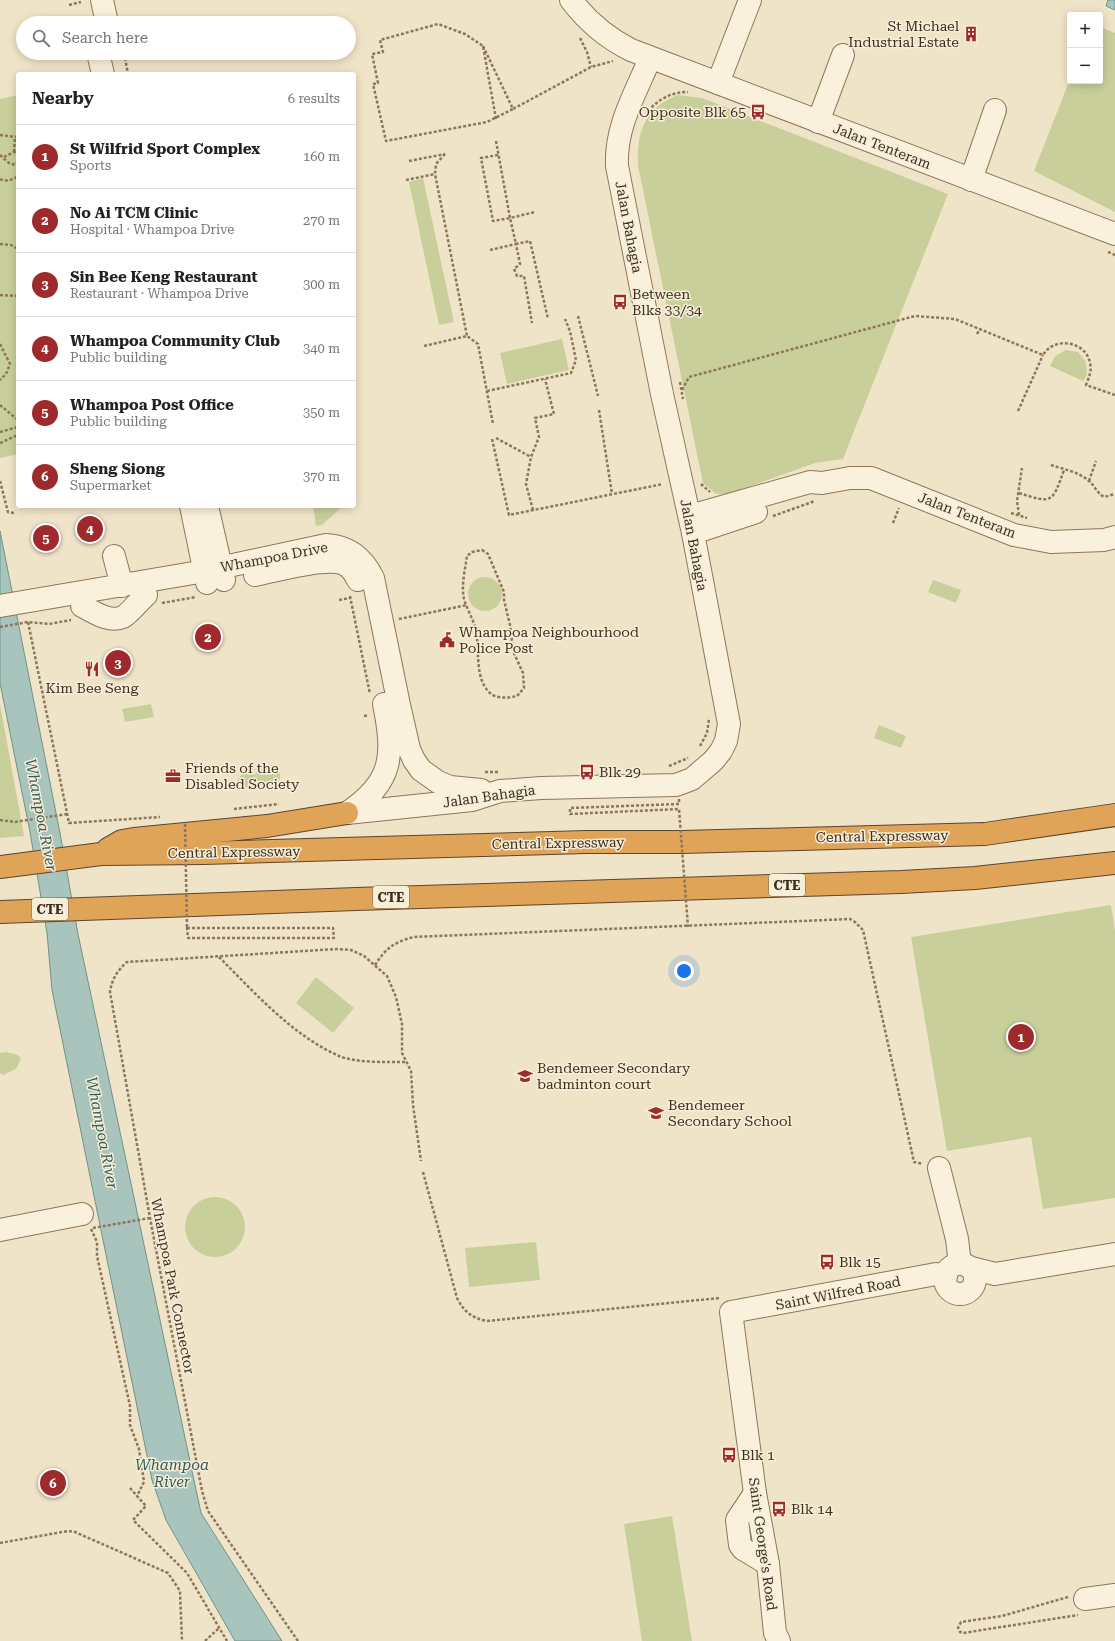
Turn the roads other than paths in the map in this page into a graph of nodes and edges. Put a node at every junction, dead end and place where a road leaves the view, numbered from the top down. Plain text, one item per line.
1 (102, 0) edge
2 (571, 0) edge
3 (750, 0) edge
4 (79, 2) edge
5 (88, 16) edge
6 (105, 16) edge
7 (843, 55) dead end
8 (650, 58) junction
9 (100, 60) edge
10 (114, 60) edge
11 (103, 72) edge
12 (117, 72) edge
13 (718, 83) junction
14 (995, 110) dead end
15 (818, 122) junction
16 (971, 180) junction
17 (1111, 243) edge
18 (192, 508) edge
19 (207, 508) edge
20 (691, 525) junction
21 (1115, 537) edge
22 (114, 556) dead end
23 (211, 580) junction
24 (122, 586) junction
25 (0, 606) edge
26 (33, 612) junction
27 (0, 620) edge
28 (502, 782) junction
29 (347, 813) junction
30 (1115, 815) edge
31 (92, 855) junction
32 (1115, 862) edge
33 (4, 866) edge
34 (3, 912) edge
35 (939, 1168) road end
36 (90, 1224) road end
37 (0, 1230) edge
38 (1115, 1254) edge
39 (959, 1270) junction
40 (995, 1274) junction
41 (726, 1305) joint
42 (1115, 1595) edge
43 (1080, 1603) road end
44 (775, 1638) edge

1 - 6 street
2 - 8 street
3 - 13 street
4 - 5 street
7 - 15 street
8 - 13 street, Jalan Tenteram
8 - 20 street, Jalan Bahagia
9 - 11 street
10 - 12 street
13 - 15 street, Jalan Tenteram
14 - 16 street
15 - 16 street, Jalan Tenteram
16 - 17 street, Jalan Tenteram
18 - 23 street
19 - 23 street
20 - 21 street, Jalan Tenteram
20 - 28 street, Jalan Bahagia
22 - 24 street
23 - 24 street, Whampoa Drive
23 - 26 street, Whampoa Drive
23 - 28 street, Whampoa Drive
23 - 29 street, Whampoa Drive
24 - 26 street, Whampoa Drive
25 - 26 street, Whampoa Drive
26 - 27 street, Whampoa Drive
28 - 29 street, Jalan Bahagia
29 - 31 highway
30 - 31 highway, Central Expressway
31 - 33 highway, Central Expressway
32 - 34 highway, CTE
35 - 39 street
36 - 37 street
38 - 40 street
39 - 40 street, Saint Wilfred Road
39 - 40 street
39 - 41 street, Saint Wilfred Road
41 - 44 street, Saint George's Road
42 - 43 street

